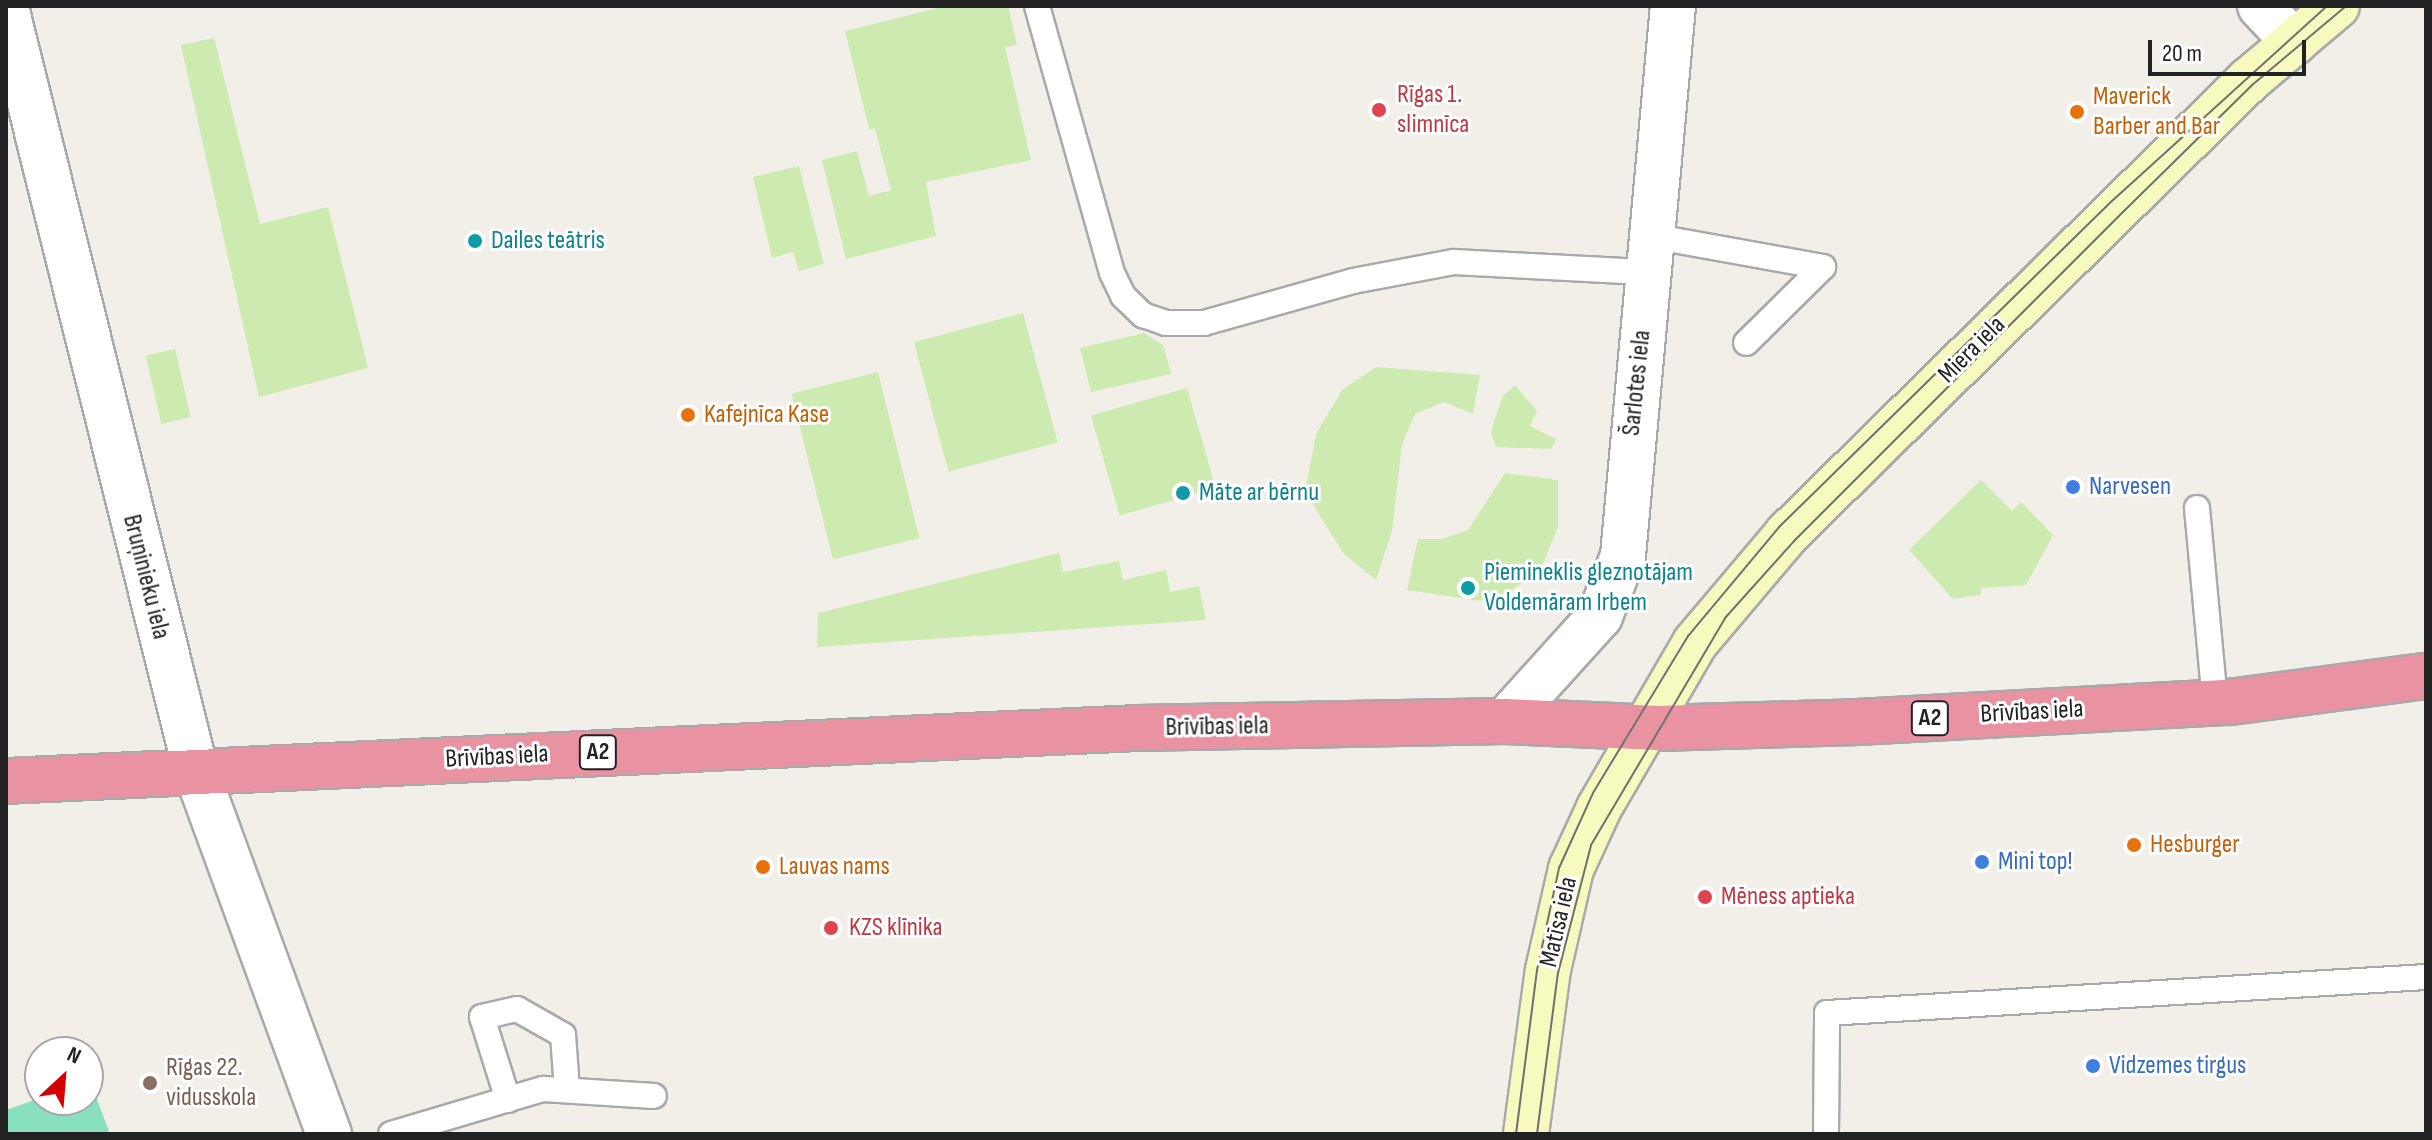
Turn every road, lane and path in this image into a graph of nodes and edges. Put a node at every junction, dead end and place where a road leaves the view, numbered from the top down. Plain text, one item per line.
1 (1037, 6) edge
2 (1673, 6) edge
3 (2260, 6) edge
4 (2337, 6) edge
5 (6, 7) edge
6 (2294, 42) junction
7 (1650, 254) junction
8 (1746, 343) dead end
9 (2197, 508) dead end
10 (2426, 676) edge
11 (2215, 703) junction
12 (1505, 721) junction
13 (1645, 728) junction
14 (195, 768) junction
15 (6, 781) edge
16 (2426, 977) edge
17 (567, 1090) junction
18 (654, 1096) dead end
19 (508, 1100) junction
20 (329, 1134) edge
21 (391, 1134) edge
22 (1526, 1134) edge
23 (1826, 1134) edge

1 - 7 lane
2 - 7 street, Šarlotes iela
3 - 6 street
4 - 6 street, Miera iela
5 - 14 street, Bruņinieku iela
6 - 13 street, Miera iela
7 - 8 lane
7 - 12 street, Šarlotes iela
9 - 11 lane
10 - 11 highway, Brīvības iela / A2
11 - 13 highway, Brīvības iela / A2
12 - 13 highway, Brīvības iela / A2
12 - 14 highway, Brīvības iela / A2
13 - 22 street, Matīsa iela
14 - 15 highway, Brīvības iela / A2
14 - 20 street, Bruņinieku iela
16 - 23 lane
17 - 18 lane
17 - 19 lane
17 - 19 lane
19 - 21 lane

